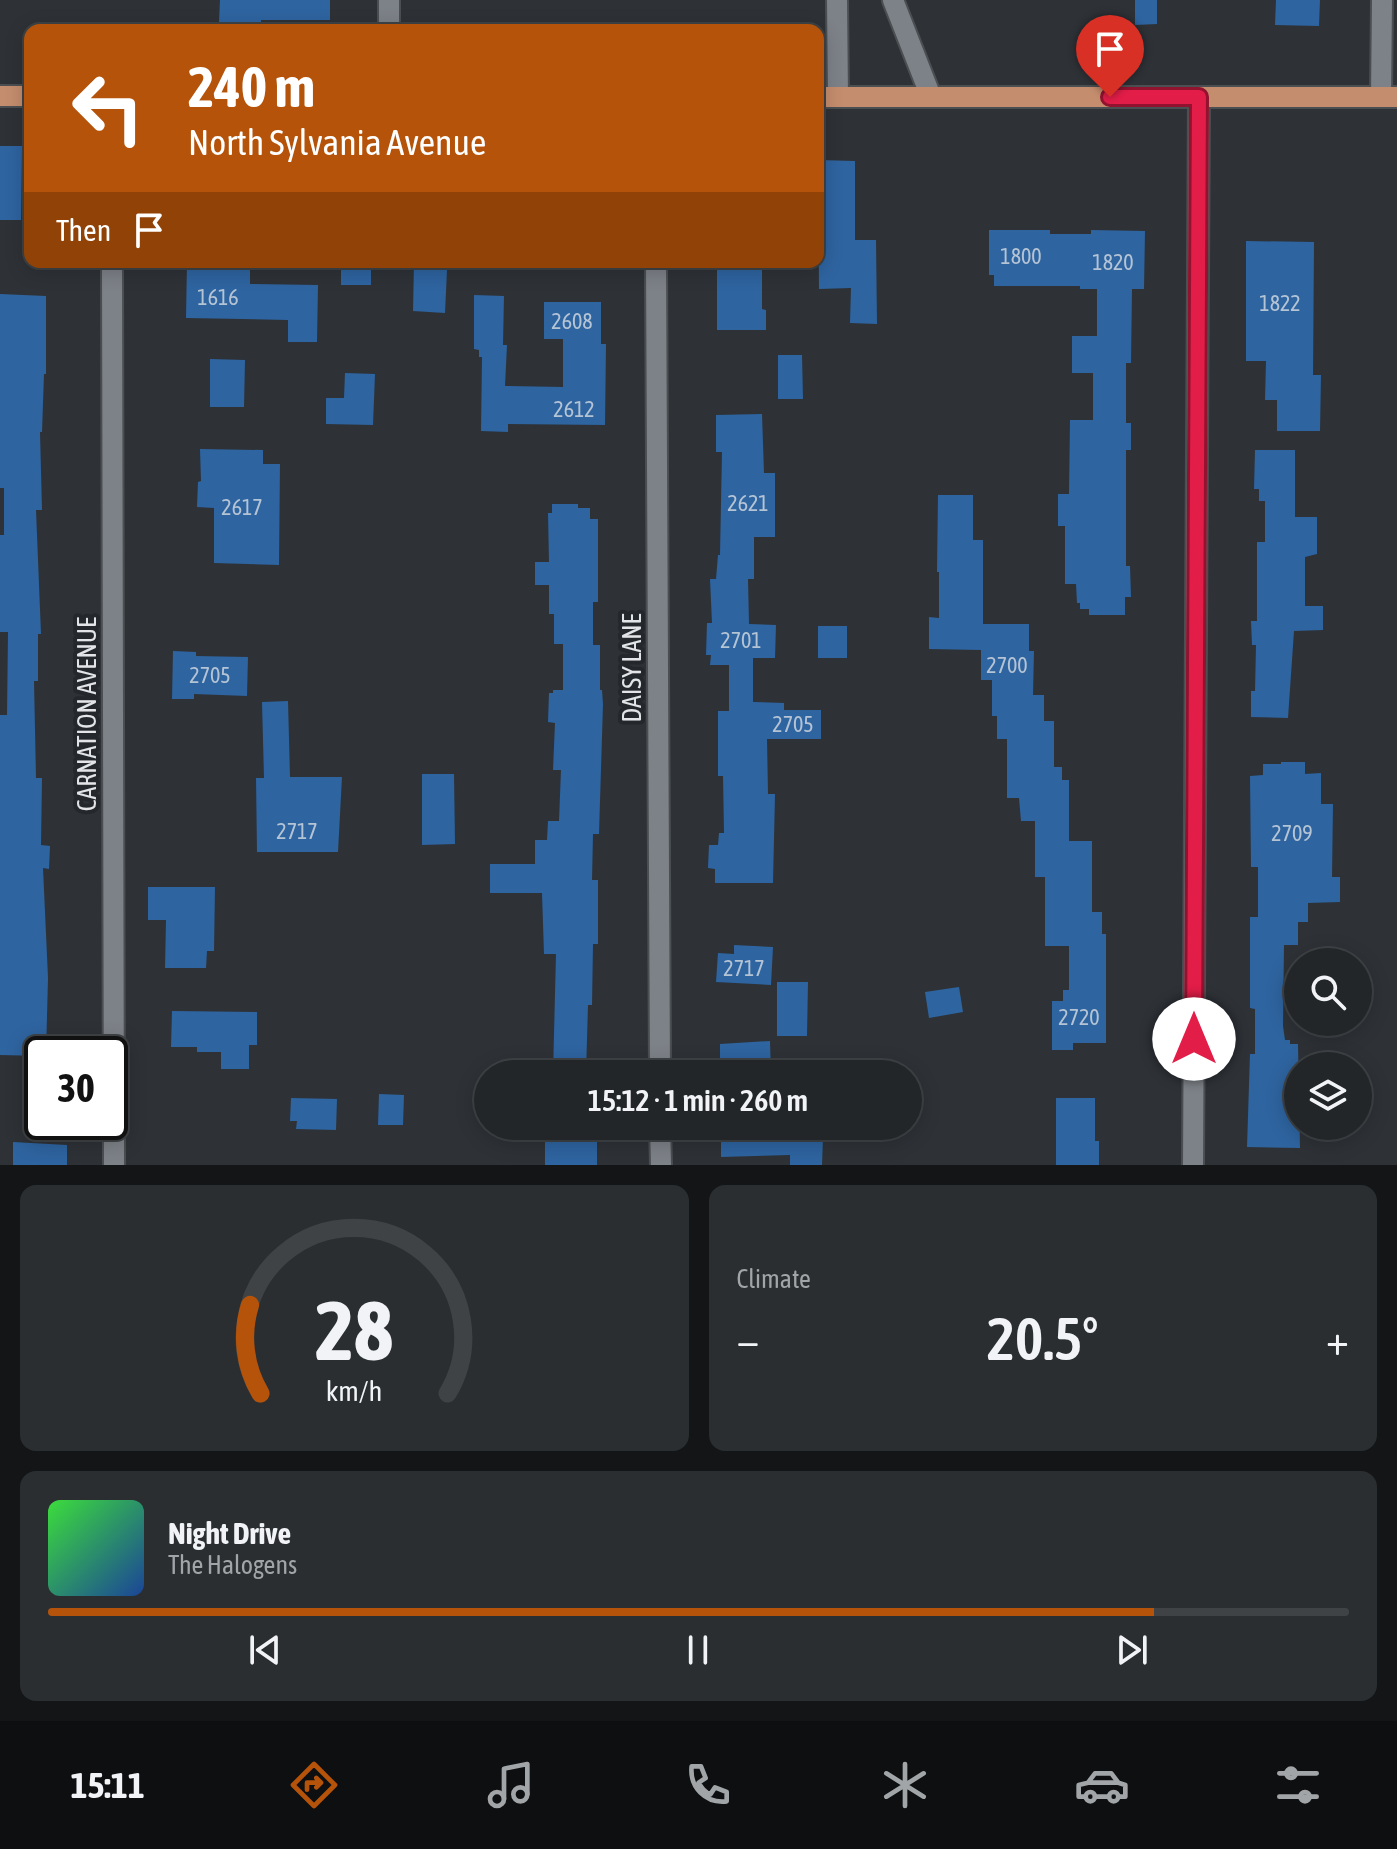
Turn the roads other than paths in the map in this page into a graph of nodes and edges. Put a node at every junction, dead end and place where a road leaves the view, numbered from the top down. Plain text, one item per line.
1 (389, 0) edge
2 (837, 0) edge
3 (893, 0) edge
4 (1382, 0) edge
5 (389, 24) edge
6 (0, 96) edge
7 (24, 96) edge
8 (828, 97) edge
9 (931, 97) junction
10 (1199, 97) junction
11 (1389, 97) edge
12 (112, 268) edge
13 (656, 268) edge
14 (660, 1060) edge
15 (660, 1140) edge
16 (114, 1165) edge
17 (661, 1165) edge
18 (1193, 1165) edge

1 - 5 street
2 - 8 street
3 - 9 street
4 - 11 street
6 - 7 main road
8 - 9 main road
9 - 10 main road
10 - 11 main road
10 - 18 street
12 - 16 street, CARNATION AVENUE
13 - 14 street, DAISY LANE
15 - 17 street

